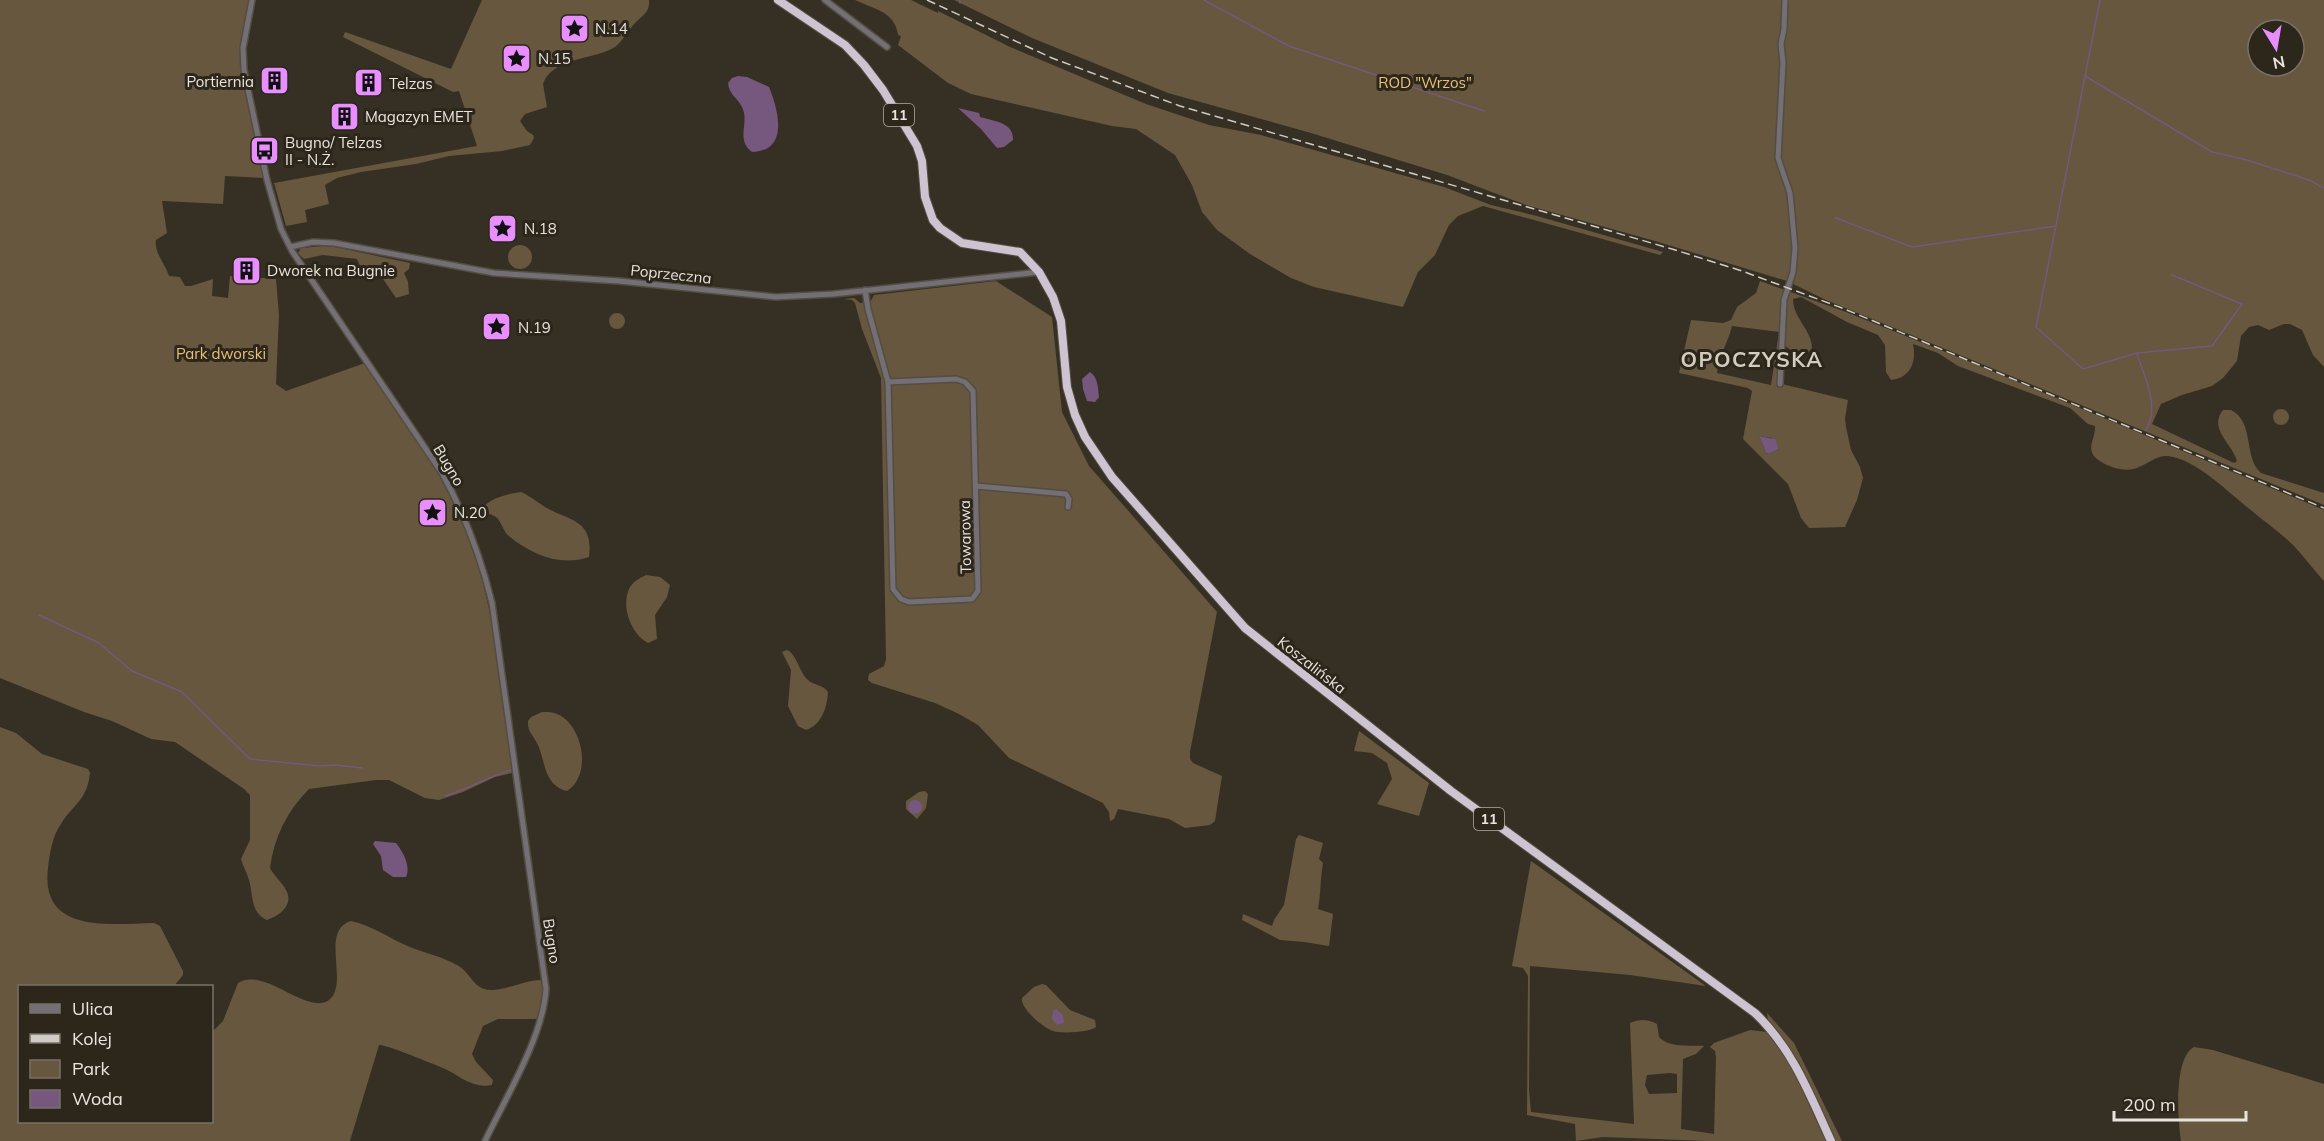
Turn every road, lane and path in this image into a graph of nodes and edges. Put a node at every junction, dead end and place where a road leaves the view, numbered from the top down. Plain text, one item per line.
1 (252, 0) edge
2 (778, 0) edge
3 (785, 0) edge
4 (825, 0) edge
5 (1785, 0) edge
6 (796, 12) junction
7 (887, 47) dead end
8 (290, 247) junction
9 (1039, 272) junction
10 (865, 291) junction
11 (888, 382) junction
12 (1780, 384) dead end
13 (976, 486) junction
14 (1068, 507) dead end
15 (485, 1141) edge
16 (1831, 1141) edge

1 - 8 street, Bugno
2 - 6 highway
3 - 6 highway, 11
4 - 7 street
5 - 12 street
6 - 9 highway, 11
8 - 10 street, Poprzeczna
8 - 15 street, Bugno
9 - 10 street, Poprzeczna
9 - 16 highway, Koszalińska / 11
10 - 11 street
11 - 13 street, Towarowa
11 - 13 street, Towarowa
13 - 14 street, Towarowa

